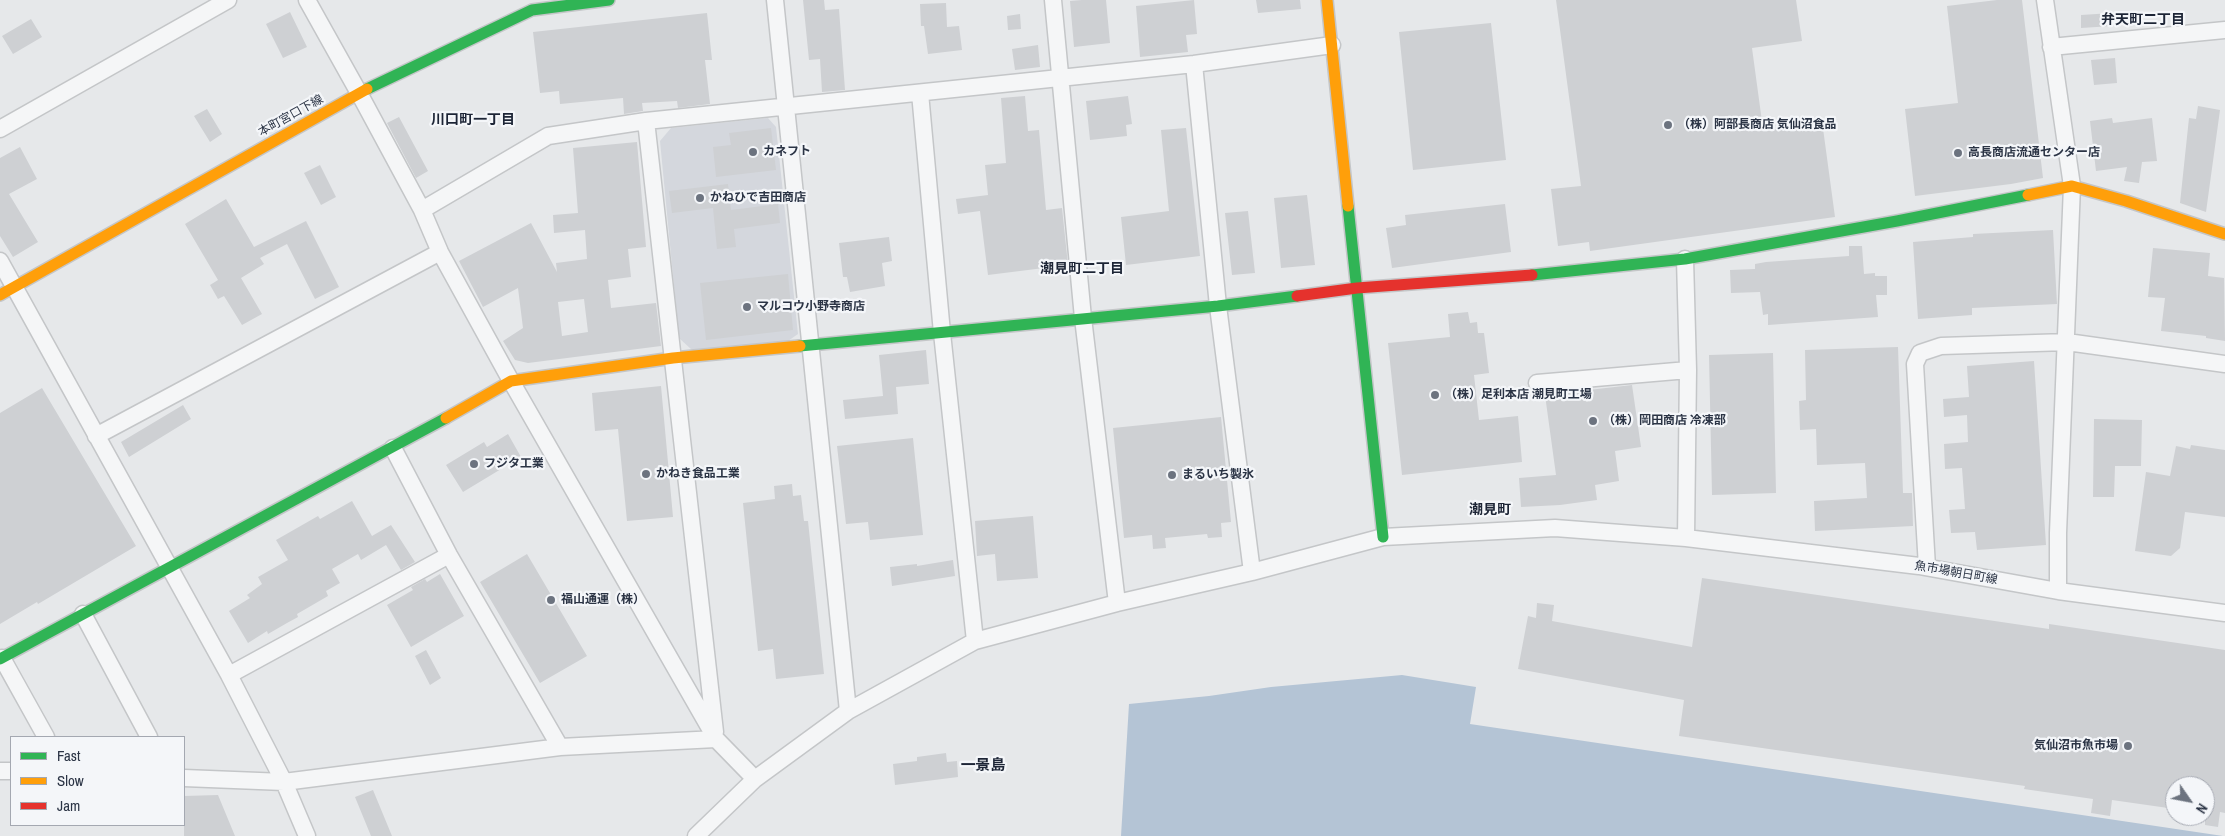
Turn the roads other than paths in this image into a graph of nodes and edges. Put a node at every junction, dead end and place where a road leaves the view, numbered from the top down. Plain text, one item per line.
1 (228, 0) edge
2 (306, 0) edge
3 (609, 0) edge
4 (775, 0) edge
5 (1053, 0) edge
6 (1327, 0) edge
7 (2045, 0) edge
8 (2225, 30) edge
9 (1332, 45) junction
10 (2051, 47) junction
11 (1194, 64) junction
12 (1061, 79) junction
13 (359, 93) junction
14 (920, 93) junction
15 (786, 106) junction
16 (646, 121) junction
17 (0, 129) edge
18 (2072, 186) junction
19 (422, 210) junction
20 (2225, 234) edge
21 (440, 252) junction
22 (1686, 259) junction
23 (0, 261) edge
24 (15, 286) junction
25 (1357, 288) junction
26 (0, 295) edge
27 (1218, 306) junction
28 (1083, 318) junction
29 (942, 333) junction
30 (2067, 342) junction
31 (810, 346) junction
32 (673, 358) junction
33 (2225, 364) edge
34 (1688, 370) junction
35 (511, 381) junction
36 (1537, 384) dead end
37 (96, 436) junction
38 (393, 448) junction
39 (1384, 537) junction
40 (1686, 538) junction
41 (449, 555) junction
42 (170, 567) junction
43 (1927, 567) junction
44 (1252, 572) junction
45 (2058, 591) junction
46 (1117, 603) junction
47 (2225, 613) edge
48 (83, 614) junction
49 (975, 641) junction
50 (1, 658) edge
51 (229, 675) junction
52 (848, 711) junction
53 (45, 736) edge
54 (148, 736) edge
55 (716, 739) junction
56 (560, 746) junction
57 (185, 778) edge
58 (755, 779) junction
59 (284, 782) junction
60 (307, 836) edge
61 (696, 836) edge

1 - 17 street
2 - 13 street
3 - 13 street, 本町宮口下線
4 - 15 street
5 - 12 street
6 - 9 street
7 - 10 street
8 - 10 street
9 - 11 street
9 - 25 street
10 - 18 street
11 - 12 street
11 - 27 street
12 - 14 street
12 - 28 street
13 - 19 street
13 - 24 street, 本町宮口下線
14 - 15 street
14 - 29 street
15 - 16 street
15 - 31 street
16 - 19 street
16 - 32 street
18 - 20 street
18 - 22 street
18 - 30 street
19 - 21 street
21 - 35 street
21 - 37 street
22 - 25 street
22 - 34 street
23 - 24 street
24 - 26 street, 本町宮口下線
24 - 37 street
25 - 27 street
25 - 39 street
27 - 28 street
27 - 44 street
28 - 29 street
28 - 46 street
29 - 31 street
29 - 49 street
30 - 33 street
30 - 43 street
30 - 45 street
31 - 32 street
31 - 52 street
32 - 35 street
32 - 55 street
34 - 36 street
34 - 40 street
35 - 38 street
35 - 55 street
37 - 42 street
38 - 41 street
38 - 42 street
39 - 40 street, 魚市場朝日町線
39 - 44 street, 魚市場朝日町線
40 - 43 street, 魚市場朝日町線
41 - 51 street
41 - 56 street
42 - 48 street
42 - 51 street
43 - 45 street, 魚市場朝日町線
44 - 46 street, 魚市場朝日町線
45 - 47 street, 魚市場朝日町線
46 - 49 street, 魚市場朝日町線
48 - 50 street
48 - 54 street
49 - 52 street, 魚市場朝日町線
50 - 53 street
51 - 59 street
52 - 58 street, 魚市場朝日町線
55 - 56 street
55 - 58 street
56 - 59 street
57 - 59 street
58 - 61 street
59 - 60 street

